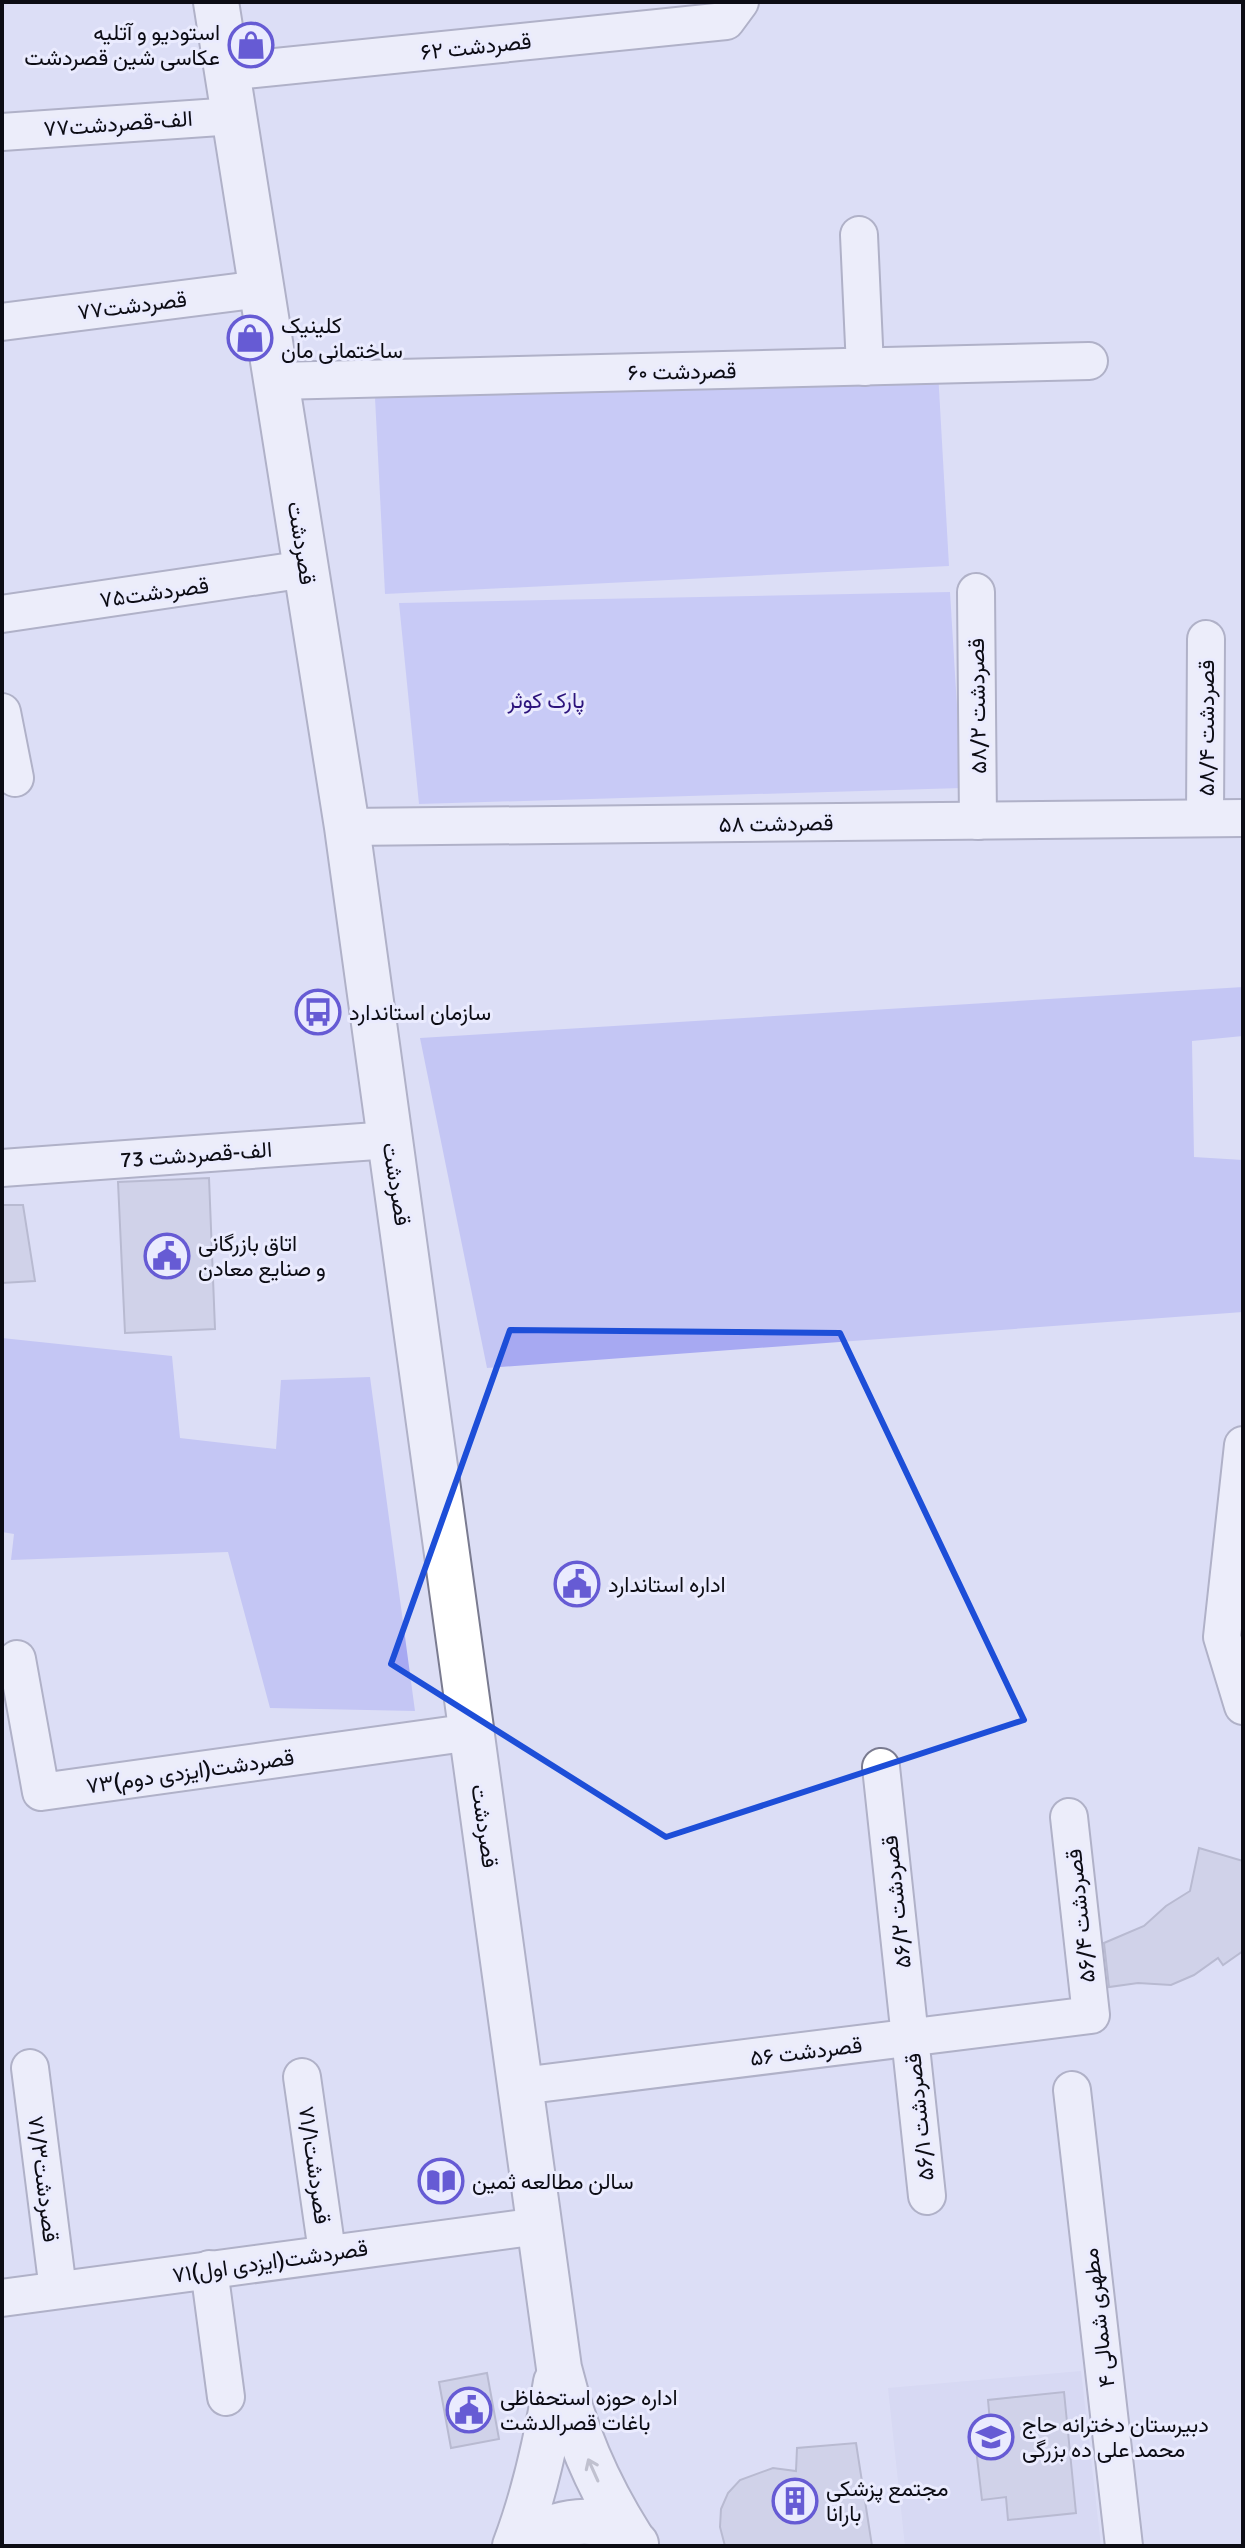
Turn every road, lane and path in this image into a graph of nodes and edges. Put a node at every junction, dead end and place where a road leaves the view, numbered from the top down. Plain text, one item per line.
1 (216, 2) edge
2 (733, 11) edge
3 (226, 72) junction
4 (234, 116) junction
5 (2, 132) edge
6 (859, 235) dead end
7 (261, 289) junction
8 (2, 322) edge
9 (1089, 361) dead end
10 (865, 367) junction
11 (276, 381) junction
12 (306, 569) junction
13 (976, 592) dead end
14 (2, 614) edge
15 (1206, 639) dead end
16 (2, 712) edge
17 (15, 778) dead end
18 (1205, 818) junction
19 (1243, 818) edge
20 (978, 821) junction
21 (347, 827) junction
22 (390, 1140) junction
23 (2, 1168) edge
24 (1243, 1445) edge
25 (17, 1659) dead end
26 (1243, 1706) edge
27 (472, 1732) junction
28 (881, 1767) dead end
29 (1069, 1817) dead end
30 (1091, 2015) joint
31 (910, 2038) junction
32 (30, 2068) dead end
33 (302, 2077) dead end
34 (521, 2086) junction
35 (1072, 2090) dead end
36 (927, 2196) dead end
37 (539, 2226) junction
38 (327, 2252) junction
39 (209, 2269) junction
40 (58, 2290) junction
41 (2, 2298) edge
42 (559, 2368) junction
43 (226, 2397) dead end
44 (634, 2542) edge
45 (517, 2546) edge
46 (1124, 2546) edge

1 - 3 main road, قصردشت
2 - 3 street, قصردشت ۶۲
3 - 4 main road, قصردشت
4 - 5 street, ۷۷الف-قصردشت
4 - 7 main road, قصردشت
6 - 10 street
7 - 8 street, قصردشت۷۷
7 - 11 main road, قصردشت
9 - 10 street, ۶۰ قصردشت
10 - 11 street, ۶۰ قصردشت
11 - 12 main road, قصردشت
12 - 14 street, قصردشت۷۵
12 - 21 main road, قصردشت
13 - 20 street, ۵۸/۲ قصردشت
15 - 18 street, ۵۸/۴ قصردشت
16 - 17 street
18 - 19 street, قصردشت ۵۸
18 - 20 street, قصردشت ۵۸
20 - 21 street, قصردشت ۵۸
21 - 22 main road, قصردشت
22 - 23 street, 73 الف-قصردشت
22 - 27 main road, قصردشت
24 - 26 street
25 - 27 street, ۷۳قصردشت(ایزدی دوم)
27 - 34 main road, قصردشت
28 - 31 street, ۵۶/۲ قصردشت
29 - 30 street, ۵۶/۴ قصردشت
30 - 31 street, ۵۶ قصردشت
31 - 34 street, ۵۶ قصردشت
31 - 36 street, ۵۶/۱ قصردشت
32 - 40 street, قصردشت۷۱/۳
33 - 38 street, قصردشت۷۱/۱
34 - 37 main road, قصردشت
35 - 46 street, ۴ مطهری شمالی
37 - 38 street, ۷۱قصردشت(ایزدی اول)
37 - 42 main road, قصردشت
38 - 39 street, ۷۱قصردشت(ایزدی اول)
39 - 40 street, ۷۱قصردشت(ایزدی اول)
39 - 43 street
40 - 41 street, ۷۱قصردشت(ایزدی اول)
44 -> 42 main road
42 - 45 main road
44 - 45 main road

